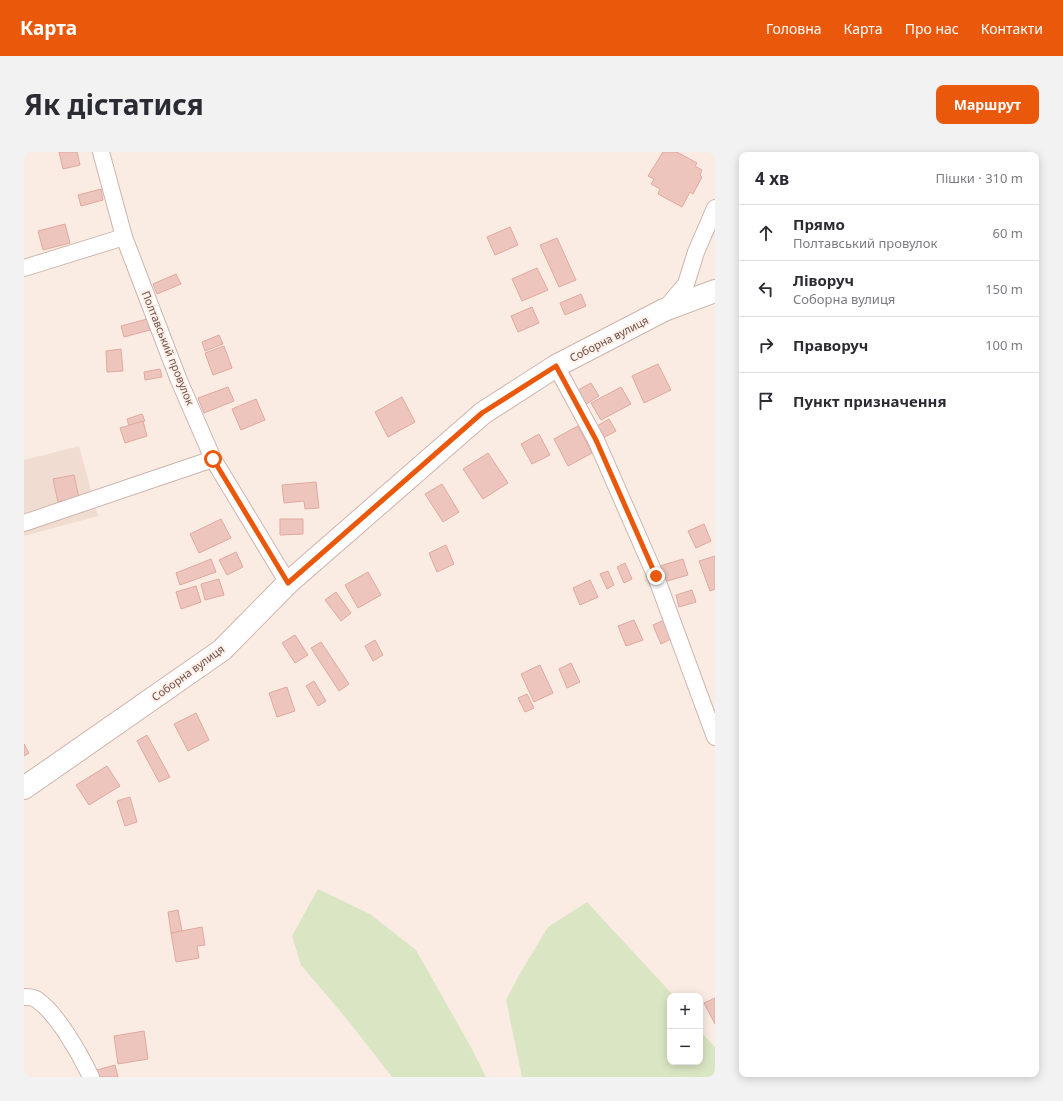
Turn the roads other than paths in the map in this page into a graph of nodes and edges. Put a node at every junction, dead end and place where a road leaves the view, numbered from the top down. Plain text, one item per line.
1 (101, 152) edge
2 (715, 208) edge
3 (124, 237) junction
4 (24, 268) edge
5 (715, 291) edge
6 (664, 310) junction
7 (556, 366) junction
8 (213, 459) junction
9 (24, 523) edge
10 (288, 583) junction
11 (715, 737) edge
12 (24, 788) edge
13 (24, 997) edge
14 (91, 1077) edge

1 - 3 street, Полтавський провулок
2 - 6 street
3 - 4 street
3 - 8 street, Полтавський провулок
5 - 6 street, Соборна вулиця
6 - 7 street, Соборна вулиця
7 - 10 street, Соборна вулиця
7 - 11 street
8 - 9 street
8 - 10 street, Полтавський провулок
10 - 12 street, Соборна вулиця
13 - 14 street

